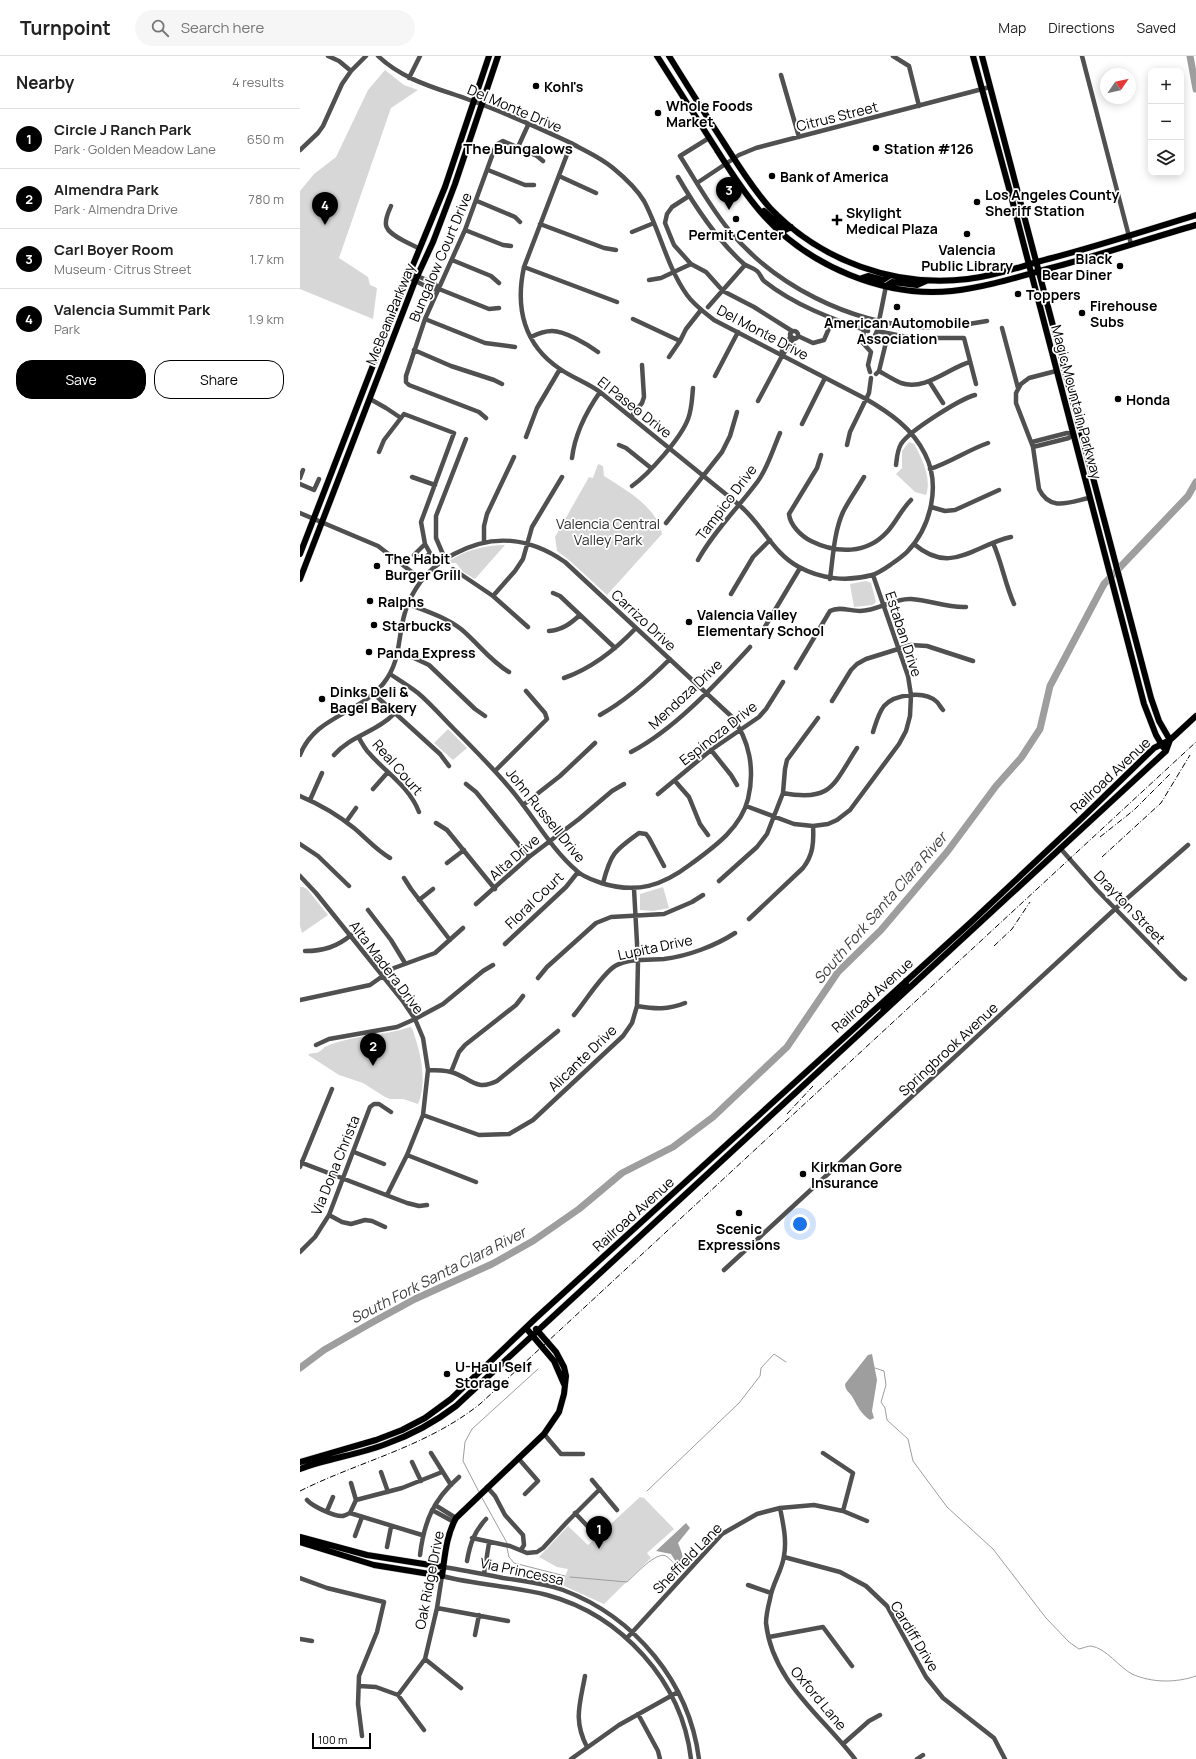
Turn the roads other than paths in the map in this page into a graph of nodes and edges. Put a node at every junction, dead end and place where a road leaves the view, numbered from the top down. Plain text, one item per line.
1 (328, 56) edge
2 (366, 56) edge
3 (378, 56) edge
4 (420, 56) edge
5 (489, 56) edge
6 (498, 56) edge
7 (657, 56) edge
8 (669, 56) edge
9 (893, 56) edge
10 (973, 56) edge
11 (982, 56) edge
12 (1082, 56) edge
13 (351, 71) junction
14 (781, 75) dead end
15 (409, 78) junction
16 (990, 87) junction
17 (982, 89) junction
18 (475, 102) junction
19 (482, 105) junction
20 (920, 106) junction
21 (529, 123) junction
22 (798, 137) junction
23 (709, 138) junction
24 (571, 144) junction
25 (518, 147) junction
26 (300, 150) edge
27 (734, 158) junction
28 (543, 161) dead end
29 (726, 164) junction
30 (488, 170) junction
31 (559, 176) junction
32 (678, 177) dead end
33 (697, 182) junction
34 (534, 185) dead end
35 (596, 193) dead end
36 (689, 196) junction
37 (477, 201) junction
38 (391, 206) dead end
39 (757, 208) junction
40 (1196, 215) edge
41 (520, 222) dead end
42 (654, 223) junction
43 (540, 224) junction
44 (1196, 225) edge
45 (791, 227) junction
46 (465, 230) junction
47 (632, 232) dead end
48 (1128, 236) junction
49 (1131, 244) junction
50 (511, 246) dead end
51 (420, 249) junction
52 (616, 250) dead end
53 (452, 260) junction
54 (1037, 262) junction
55 (691, 264) junction
56 (745, 265) junction
57 (1029, 265) junction
58 (524, 267) junction
59 (675, 272) junction
60 (1038, 272) junction
61 (1031, 274) junction
62 (409, 275) junction
63 (889, 276) junction
64 (416, 278) junction
65 (860, 278) junction
66 (649, 280) dead end
67 (928, 281) junction
68 (499, 282) dead end
69 (886, 286) junction
70 (438, 289) junction
71 (723, 291) junction
72 (617, 302) dead end
73 (708, 307) dead end
74 (499, 308) dead end
75 (701, 310) junction
76 (425, 319) junction
77 (634, 319) dead end
78 (833, 319) junction
79 (879, 320) junction
80 (987, 321) dead end
81 (1002, 328) dead end
82 (877, 331) junction
83 (738, 332) junction
84 (888, 334) junction
85 (794, 335) junction
86 (531, 337) junction
87 (873, 340) dead end
88 (680, 341) junction
89 (515, 347) dead end
90 (414, 350) junction
91 (598, 352) dead end
92 (782, 356) junction
93 (669, 357) dead end
94 (970, 362) junction
95 (642, 365) dead end
96 (560, 369) junction
97 (1056, 371) junction
98 (870, 372) junction
99 (878, 372) junction
100 (715, 376) dead end
101 (825, 378) junction
102 (871, 378) junction
103 (367, 380) junction
104 (929, 381) junction
105 (502, 384) dead end
106 (976, 384) dead end
107 (693, 388) dead end
108 (1018, 388) junction
109 (600, 392) junction
110 (975, 395) dead end
111 (867, 396) junction
112 (360, 398) junction
113 (370, 399) junction
114 (758, 401) dead end
115 (943, 403) dead end
116 (737, 412) dead end
117 (631, 417) junction
118 (401, 418) junction
119 (486, 418) dead end
120 (802, 424) dead end
121 (357, 432) junction
122 (780, 434) dead end
123 (912, 434) junction
124 (1073, 434) junction
125 (526, 437) dead end
126 (466, 439) dead end
127 (988, 443) dead end
128 (619, 445) dead end
129 (847, 445) dead end
130 (1032, 445) junction
131 (668, 447) junction
132 (379, 452) dead end
133 (821, 455) dead end
134 (514, 457) dead end
135 (572, 458) dead end
136 (896, 465) dead end
137 (651, 468) junction
138 (930, 469) junction
139 (302, 470) dead end
140 (703, 476) junction
141 (412, 477) dead end
142 (562, 477) dead end
143 (864, 477) dead end
144 (300, 478) edge
145 (319, 479) dead end
146 (300, 484) edge
147 (435, 485) junction
148 (632, 486) dead end
149 (999, 490) dead end
150 (1089, 498) junction
151 (911, 500) dead end
152 (738, 504) junction
153 (931, 507) junction
154 (300, 512) edge
155 (314, 519) junction
156 (321, 522) junction
157 (666, 523) dead end
158 (1011, 537) dead end
159 (770, 540) junction
160 (484, 541) junction
161 (993, 543) junction
162 (425, 544) dead end
163 (527, 544) junction
164 (914, 544) junction
165 (834, 549) junction
166 (300, 554) edge
167 (445, 559) junction
168 (698, 560) dead end
169 (800, 568) junction
170 (453, 569) dead end
171 (873, 575) junction
172 (300, 579) edge
173 (830, 579) junction
174 (421, 580) junction
175 (553, 593) dead end
176 (731, 594) dead end
177 (493, 596) junction
178 (408, 604) junction
179 (1014, 604) dead end
180 (882, 606) junction
181 (966, 607) dead end
182 (580, 615) junction
183 (528, 627) dead end
184 (636, 628) junction
185 (763, 630) dead end
186 (549, 631) dead end
187 (750, 647) dead end
188 (615, 648) junction
189 (898, 649) junction
190 (399, 651) junction
191 (670, 659) junction
192 (973, 661) dead end
193 (796, 668) dead end
194 (509, 672) dead end
195 (390, 674) junction
196 (564, 678) dead end
197 (783, 682) dead end
198 (526, 692) dead end
199 (706, 692) junction
200 (374, 694) junction
201 (911, 695) junction
202 (832, 701) dead end
203 (943, 710) dead end
204 (395, 713) junction
205 (600, 715) dead end
206 (484, 716) dead end
207 (1196, 716) edge
208 (818, 718) dead end
209 (740, 730) junction
210 (872, 732) dead end
211 (359, 738) junction
212 (1170, 740) junction
213 (595, 743) dead end
214 (1161, 744) junction
215 (857, 748) dead end
216 (711, 750) junction
217 (1166, 751) junction
218 (631, 752) dead end
219 (300, 755) edge
220 (334, 756) dead end
221 (449, 766) dead end
222 (495, 771) junction
223 (388, 772) junction
224 (322, 773) dead end
225 (675, 781) junction
226 (466, 784) dead end
227 (624, 784) dead end
228 (737, 784) dead end
229 (373, 789) dead end
230 (783, 792) junction
231 (658, 794) dead end
232 (300, 796) edge
233 (310, 800) junction
234 (524, 805) junction
235 (746, 806) junction
236 (356, 808) dead end
237 (419, 812) dead end
238 (774, 816) junction
239 (346, 822) junction
240 (436, 823) dead end
241 (813, 826) junction
242 (728, 834) joint
243 (708, 835) dead end
244 (550, 840) junction
245 (300, 844) edge
246 (1188, 845) dead end
247 (1060, 848) junction
248 (464, 850) junction
249 (529, 857) junction
250 (390, 858) dead end
251 (447, 863) dead end
252 (664, 866) dead end
253 (578, 872) junction
254 (404, 878) dead end
255 (301, 879) edge
256 (718, 881) dead end
257 (603, 883) junction
258 (349, 886) dead end
259 (494, 888) junction
260 (433, 889) dead end
261 (634, 889) junction
262 (703, 895) dead end
263 (419, 900) junction
264 (476, 904) dead end
265 (1115, 908) junction
266 (368, 910) dead end
267 (636, 916) junction
268 (749, 919) dead end
269 (463, 928) dead end
270 (735, 933) dead end
271 (351, 935) junction
272 (450, 940) junction
273 (505, 944) dead end
274 (305, 951) dead end
275 (638, 961) junction
276 (405, 963) junction
277 (493, 965) dead end
278 (383, 975) junction
279 (538, 978) dead end
280 (1185, 979) dead end
281 (906, 980) junction
282 (523, 996) dead end
283 (300, 1000) edge
284 (685, 1003) dead end
285 (637, 1006) junction
286 (883, 1013) junction
287 (574, 1015) dead end
288 (415, 1019) junction
289 (558, 1031) dead end
290 (316, 1045) dead end
291 (428, 1070) junction
292 (451, 1072) junction
293 (332, 1089) dead end
294 (391, 1112) dead end
295 (423, 1115) junction
296 (354, 1152) junction
297 (407, 1155) junction
298 (301, 1164) edge
299 (384, 1164) dead end
300 (344, 1179) junction
301 (476, 1182) dead end
302 (387, 1196) junction
303 (427, 1205) dead end
304 (329, 1215) junction
305 (385, 1226) dead end
306 (300, 1252) edge
307 (724, 1270) dead end
308 (532, 1323) junction
309 (526, 1328) junction
310 (538, 1330) junction
311 (532, 1336) junction
312 (564, 1384) junction
313 (544, 1434) junction
314 (431, 1453) dead end
315 (822, 1453) dead end
316 (583, 1454) dead end
317 (518, 1458) junction
318 (300, 1462) edge
319 (412, 1462) dead end
320 (300, 1469) edge
321 (381, 1472) dead end
322 (442, 1472) junction
323 (459, 1477) dead end
324 (592, 1480) dead end
325 (421, 1481) junction
326 (351, 1483) dead end
327 (450, 1484) junction
328 (487, 1487) junction
329 (600, 1489) junction
330 (388, 1492) junction
331 (525, 1494) dead end
332 (333, 1496) dead end
333 (307, 1500) dead end
334 (356, 1500) junction
335 (435, 1505) junction
336 (780, 1508) junction
337 (432, 1510) junction
338 (617, 1510) dead end
339 (327, 1511) junction
340 (843, 1511) junction
341 (350, 1513) junction
342 (575, 1514) junction
343 (362, 1518) junction
344 (486, 1519) dead end
345 (455, 1520) junction
346 (867, 1521) dead end
347 (391, 1527) junction
348 (594, 1533) dead end
349 (422, 1535) junction
350 (355, 1536) dead end
351 (300, 1537) edge
352 (472, 1538) junction
353 (300, 1542) edge
354 (489, 1543) junction
355 (387, 1547) dead end
356 (522, 1550) junction
357 (420, 1555) dead end
358 (784, 1557) junction
359 (467, 1561) dead end
360 (443, 1567) junction
361 (484, 1574) junction
362 (442, 1576) junction
363 (300, 1578) edge
364 (748, 1585) dead end
365 (771, 1593) junction
366 (437, 1608) junction
367 (479, 1615) junction
368 (508, 1621) dead end
369 (632, 1632) junction
370 (475, 1635) dead end
371 (769, 1637) junction
372 (627, 1638) junction
373 (300, 1639) edge
374 (312, 1641) dead end
375 (425, 1659) junction
376 (852, 1666) dead end
377 (585, 1676) dead end
378 (359, 1686) junction
379 (461, 1688) dead end
380 (678, 1692) junction
381 (398, 1695) junction
382 (671, 1696) junction
383 (638, 1714) junction
384 (880, 1715) dead end
385 (424, 1730) dead end
386 (362, 1736) dead end
387 (843, 1744) junction
388 (587, 1747) junction
389 (923, 1755) dead end
390 (571, 1759) edge
391 (660, 1759) edge
392 (691, 1759) edge
393 (699, 1759) edge
394 (855, 1759) edge
395 (918, 1759) edge
396 (1005, 1759) edge

1 - 13 street
2 - 13 street
3 - 15 street, Del Monte Drive
4 - 15 street
5 - 18 main road, McBean Parkway
6 - 19 main road, McBean Parkway
7 - 23 main road
8 - 27 main road
9 - 20 street
10 - 17 main road, Magic Mountain Parkway
11 - 16 main road, Magic Mountain Parkway
12 - 48 street
13 - 26 street
14 - 22 street
15 - 18 street, Del Monte Drive
16 - 17 street, Citrus Street
16 - 54 main road, Magic Mountain Parkway
17 - 20 street, Citrus Street
17 - 57 main road, Magic Mountain Parkway
18 - 19 street, Del Monte Drive
18 - 51 main road, McBean Parkway
19 - 21 street, Del Monte Drive
19 - 64 main road, McBean Parkway
20 - 22 street, Citrus Street
21 - 24 street, Del Monte Drive
21 - 25 street
22 - 27 street, Citrus Street
23 - 29 main road
23 - 33 street
24 - 31 street, El Paseo Drive
24 - 42 street, Del Monte Drive
25 - 28 street
25 - 30 street, Bungalow Court Drive
27 - 29 street, Citrus Street
27 - 45 main road
29 - 33 street, Citrus Street
29 - 39 main road
30 - 34 street
30 - 37 street, Bungalow Court Drive
31 - 35 street
31 - 43 street, El Paseo Drive
32 - 36 street
33 - 79 street
36 - 55 street
36 - 56 street
37 - 41 street
37 - 46 street, Bungalow Court Drive
38 - 51 street
39 - 45 main road
39 - 65 main road
40 - 48 main road
42 - 47 street
42 - 59 street, Del Monte Drive
43 - 52 street
43 - 58 street, El Paseo Drive
44 - 49 main road
45 - 63 main road
46 - 50 street
46 - 53 street, Bungalow Court Drive
48 - 49 street
48 - 54 main road
49 - 60 main road
51 - 62 main road, McBean Parkway
53 - 68 street
53 - 70 street, Bungalow Court Drive
54 - 57 main road
54 - 60 main road, Magic Mountain Parkway
55 - 59 street
55 - 71 street
56 - 71 street
56 - 78 street
57 - 61 main road, Magic Mountain Parkway
57 - 67 main road
58 - 72 street
58 - 86 street, El Paseo Drive
59 - 66 street
59 - 75 street, Del Monte Drive
60 - 61 main road
60 - 212 main road, Magic Mountain Parkway
61 - 69 main road
61 - 97 main road, Magic Mountain Parkway
62 - 64 street
62 - 103 main road, McBean Parkway
63 - 65 main road
63 - 67 main road
64 - 70 street
64 - 113 main road, McBean Parkway
65 - 69 main road
67 - 69 main road
69 - 79 street
70 - 74 street
70 - 76 street, Bungalow Court Drive
71 - 73 street
71 - 85 street
75 - 83 street, Del Monte Drive
75 - 88 street
76 - 89 street
76 - 90 street, Bungalow Court Drive
77 - 88 street
78 - 85 street
78 - 98 street
79 - 80 street
79 - 82 street
81 - 108 street
82 - 84 street
82 - 87 street
83 - 92 street, Del Monte Drive
83 - 100 street
84 - 94 street
84 - 99 street
85 - 92 street
86 - 91 street
86 - 96 street, El Paseo Drive
88 - 93 street
90 - 105 street
90 - 119 street, Bungalow Court Drive
92 - 101 street, Del Monte Drive
92 - 114 street
94 - 104 street
94 - 106 street
95 - 117 street
96 - 109 street, El Paseo Drive
96 - 125 street
97 - 108 street
97 - 124 main road, Magic Mountain Parkway
98 - 99 street
98 - 102 street
99 - 102 street
99 - 104 street
101 - 111 street, Del Monte Drive
101 - 120 street
102 - 111 street
103 - 112 main road, McBean Parkway
103 - 113 main road
104 - 115 street
107 - 131 street
108 - 130 street
109 - 117 street, El Paseo Drive
109 - 135 street
110 - 123 street
111 - 123 street, Del Monte Drive
111 - 129 street
112 - 121 main road
112 - 155 main road, McBean Parkway
113 - 118 street
113 - 121 main road, McBean Parkway
116 - 140 street
117 - 131 street, El Paseo Drive
118 - 132 street
118 - 147 street
121 - 156 main road, McBean Parkway
122 - 152 street, Tampico Drive
123 - 136 street
123 - 138 street, Del Monte Drive
124 - 130 street
124 - 150 main road, Magic Mountain Parkway
126 - 167 street
127 - 138 street
128 - 137 street
130 - 150 street
131 - 137 street
131 - 140 street, El Paseo Drive
133 - 165 street
134 - 160 street
137 - 148 street
138 - 153 street, Del Monte Drive
139 - 144 street
140 - 152 street, El Paseo Drive
140 - 157 street
141 - 147 street
142 - 163 street
143 - 165 street
145 - 146 street
147 - 162 street
149 - 153 street
150 - 214 main road, Magic Mountain Parkway
151 - 165 street
152 - 159 street, El Paseo Drive
152 - 168 street, Tampico Drive
153 - 164 street, Del Monte Drive
154 - 155 street
155 - 156 street
155 - 166 main road, McBean Parkway
156 - 172 main road, McBean Parkway
156 - 174 street
158 - 161 street
159 - 169 street, El Paseo Drive
159 - 176 street
160 - 163 street, Carrizo Drive
160 - 167 street, Carrizo Drive
161 - 164 street
161 - 179 street
163 - 177 street
163 - 184 street, Carrizo Drive
164 - 171 street, Del Monte Drive
165 - 173 street
167 - 174 street, Carrizo Drive
169 - 173 street, El Paseo Drive
169 - 185 street
170 - 177 street
171 - 173 street, El Paseo Drive
171 - 180 street, Estaban Drive
174 - 178 street
175 - 182 street
177 - 183 street
178 - 190 street
178 - 194 street
180 - 181 street
180 - 189 street, Estaban Drive
180 - 193 street
182 - 186 street
182 - 188 street
184 - 188 street
184 - 191 street, Carrizo Drive
187 - 199 street, Mendoza Drive
188 - 196 street
189 - 192 street
189 - 201 street, Estaban Drive
189 - 202 street
190 - 195 street
190 - 206 street
191 - 199 street, Carrizo Drive
191 - 205 street
195 - 200 street
195 - 222 street, John Russell Drive
197 - 209 street, Espinoza Drive
198 - 222 street
199 - 209 street, Carrizo Drive
199 - 218 street, Mendoza Drive
200 - 204 street
200 - 219 street
201 - 203 street
201 - 210 street
201 - 241 street, Estaban Drive
204 - 211 street
204 - 221 street
207 - 212 main road
208 - 230 street
209 - 216 street, Espinoza Drive
209 - 235 street, Carrizo Drive
211 - 220 street
211 - 223 street, Real Court
212 - 214 main road, Railroad Avenue
212 - 217 main road, Railroad Avenue
213 - 234 street
214 - 217 main road, Magic Mountain Parkway
214 - 281 main road, Railroad Avenue
215 - 230 street
216 - 225 street, Espinoza Drive
216 - 228 street
217 - 247 main road, Railroad Avenue
222 - 234 street, John Russell Drive
223 - 229 street
223 - 237 street, Real Court
224 - 233 street
225 - 231 street, Espinoza Drive
225 - 243 street
226 - 249 street
227 - 244 street, Alta Drive
230 - 238 street
232 - 233 street
233 - 239 street
234 - 244 street, John Russell Drive
235 - 238 street, Estaban Drive
235 - 242 street, Carrizo Drive
236 - 239 street
238 - 241 street, Estaban Drive
238 - 256 street
239 - 250 street
240 - 248 street
241 - 268 street
242 - 261 street, John Russell Drive
244 - 249 street, Alta Drive
244 - 253 street, John Russell Drive
245 - 258 street
246 - 265 street, Springbrook Avenue
247 - 265 street, Drayton Street
247 - 286 main road, Railroad Avenue
248 - 251 street
248 - 259 street
249 - 259 street, Alta Drive
252 - 257 street
253 - 257 street, John Russell Drive
253 - 273 street, Floral Court
254 - 263 street
255 - 271 street, Alta Madera Drive
257 - 261 street, John Russell Drive
259 - 264 street, Alta Drive
260 - 263 street
261 - 267 street, Alicante Drive
262 - 267 street
263 - 272 street
265 - 280 street, Drayton Street
265 - 307 street, Springbrook Avenue
266 - 276 street
267 - 275 street, Alicante Drive
267 - 279 street
269 - 272 street
270 - 275 street, Lupita Drive
271 - 274 street
271 - 278 street, Alta Madera Drive
272 - 276 street
275 - 285 street, Alicante Drive
275 - 287 street, Lupita Drive
276 - 278 street
277 - 288 street
278 - 283 street
278 - 288 street, Alta Madera Drive
281 - 286 main road
281 - 308 main road, Railroad Avenue
282 - 292 street
284 - 285 street
285 - 295 street, Alicante Drive
286 - 310 main road, Railroad Avenue
288 - 290 street
288 - 291 street, Alta Madera Drive
289 - 292 street
291 - 292 street
291 - 295 street, Alta Madera Drive
293 - 298 street
294 - 296 street, Via Dona Christa
295 - 297 street, Alta Madera Drive
296 - 299 street
296 - 300 street, Via Dona Christa
297 - 301 street
297 - 302 street, Alta Madera Drive
298 - 300 street
300 - 302 street
300 - 304 street, Via Dona Christa
302 - 303 street
304 - 305 street
304 - 306 street, Via Dona Christa
308 - 309 main road, Railroad Avenue
308 - 310 main road, Oak Ridge Drive
309 - 311 main road
309 - 318 main road, Railroad Avenue
310 - 311 main road, Railroad Avenue
310 - 312 main road, Oak Ridge Drive
311 - 312 main road
311 - 320 main road, Railroad Avenue
312 - 313 main road, Oak Ridge Drive
313 - 316 street
313 - 317 main road, Oak Ridge Drive
314 - 322 street
315 - 340 street
317 - 328 main road, Oak Ridge Drive
317 - 331 street
319 - 325 street
321 - 330 street
322 - 325 street
322 - 327 street
323 - 327 street
324 - 329 street
325 - 330 street
326 - 334 street
327 - 335 street
328 - 345 main road, Oak Ridge Drive
328 - 356 street
329 - 338 street
329 - 342 street
330 - 334 street
332 - 339 street
333 - 339 street
334 - 341 street
335 - 337 street
335 - 345 street
336 - 340 street, Sheffield Lane
336 - 358 street, Oxford Lane
336 - 369 street, Sheffield Lane
337 - 345 street
337 - 349 street
339 - 341 street
340 - 346 street, Sheffield Lane
341 - 343 street
342 - 348 street
342 - 356 street
343 - 347 street
343 - 350 street
344 - 352 street
345 - 360 main road, Oak Ridge Drive
347 - 349 street
347 - 355 street
349 - 357 street
351 - 360 main road, Via Princessa
352 - 354 street
352 - 359 street
353 - 362 main road, Via Princessa
354 - 356 street
354 - 361 street
358 - 365 street, Oxford Lane
358 - 396 street, Cardiff Drive
360 - 361 street, Via Princessa
360 - 362 main road, Oak Ridge Drive
361 - 369 street, Via Princessa
362 - 366 street, Oak Ridge Drive
362 - 372 street, Via Princessa
363 - 378 street
364 - 365 street
365 - 371 street, Oxford Lane
366 - 367 street
366 - 375 street, Oak Ridge Drive
367 - 368 street
367 - 370 street
369 - 372 street, Sheffield Lane
369 - 380 street, Via Princessa
371 - 376 street
371 - 387 street, Oxford Lane
372 - 382 street, Via Princessa
373 - 374 street
375 - 379 street
375 - 381 street, Oak Ridge Drive
377 - 388 street
378 - 381 street
378 - 386 street
380 - 382 street
380 - 393 street, Via Princessa
381 - 385 street
382 - 383 street
382 - 392 street, Via Princessa
383 - 388 street
383 - 391 street
384 - 387 street
387 - 394 street, Oxford Lane
388 - 390 street
389 - 395 street

